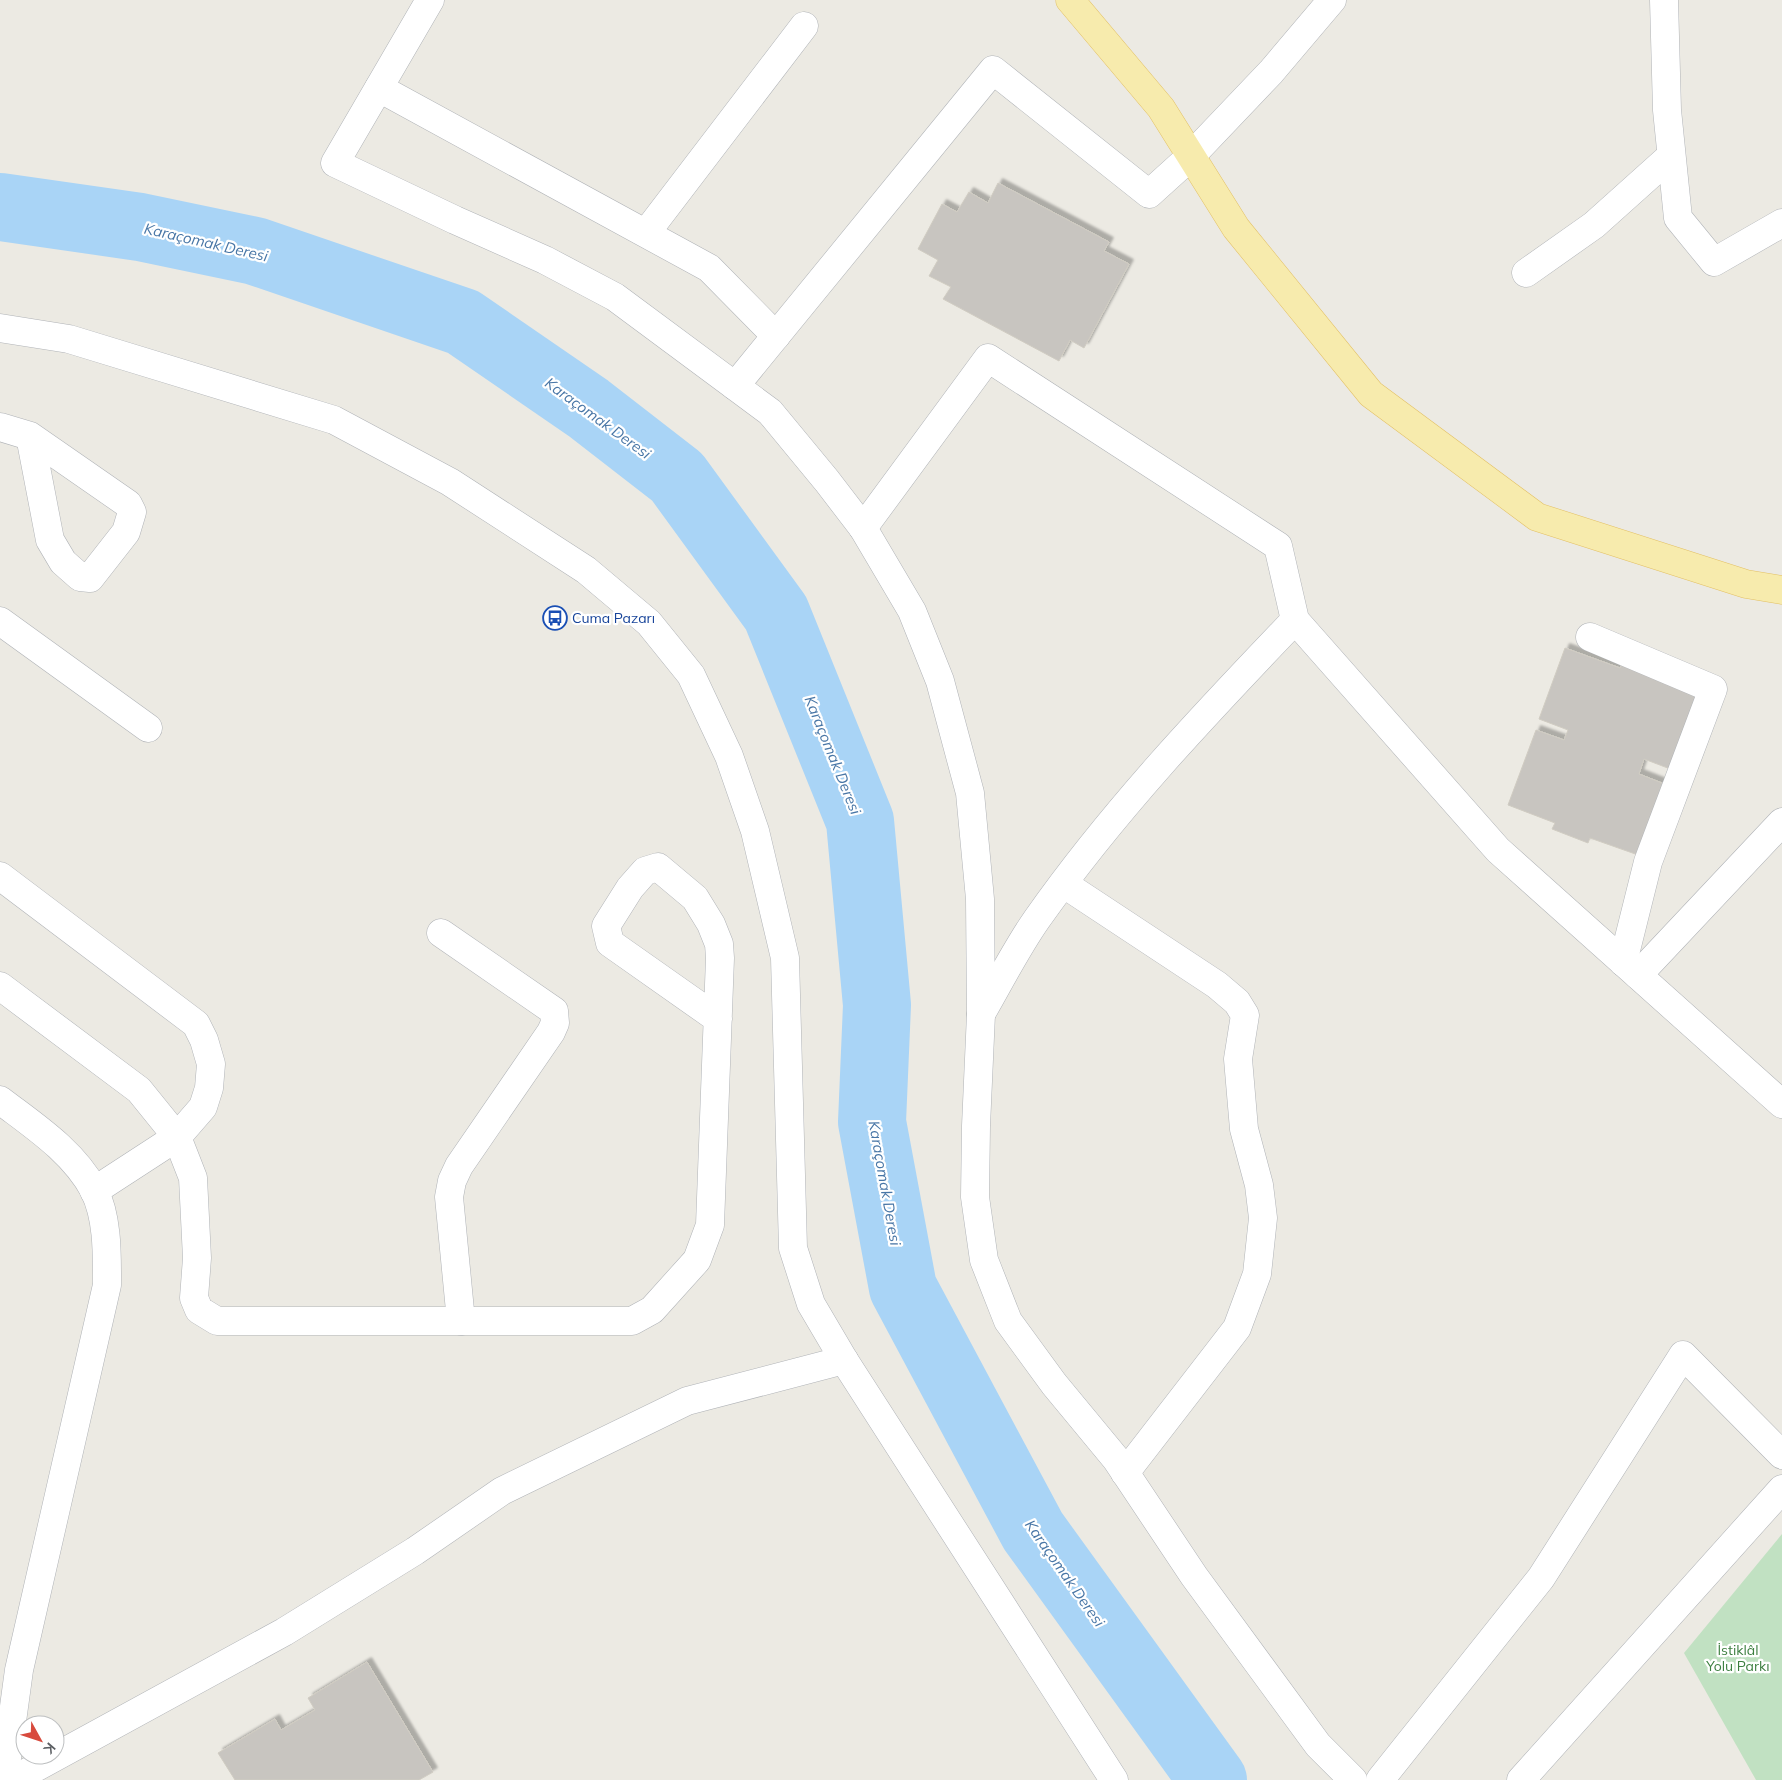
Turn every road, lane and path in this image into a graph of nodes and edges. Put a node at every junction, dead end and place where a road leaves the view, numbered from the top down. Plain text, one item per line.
1 (430, 0) edge
2 (1070, 0) edge
3 (1332, 0) edge
4 (1664, 0) edge
5 (804, 26) dead end
6 (379, 88) junction
7 (1191, 156) junction
8 (1671, 156) junction
9 (1782, 223) edge
10 (646, 233) junction
11 (1526, 273) dead end
12 (0, 328) edge
13 (776, 336) junction
14 (735, 386) junction
15 (0, 427) edge
16 (30, 436) junction
17 (863, 528) junction
18 (1782, 590) edge
19 (1295, 620) junction
20 (0, 621) edge
21 (1590, 637) dead end
22 (148, 728) dead end
23 (1782, 822) edge
24 (0, 876) edge
25 (1064, 884) junction
26 (441, 933) dead end
27 (1630, 969) junction
28 (0, 986) edge
29 (981, 1014) junction
30 (718, 1019) junction
31 (0, 1100) edge
32 (1782, 1104) edge
33 (177, 1137) junction
34 (94, 1191) junction
35 (461, 1321) junction
36 (844, 1360) junction
37 (1782, 1455) edge
38 (1125, 1474) junction
39 (1782, 1489) edge
40 (4, 1780) edge
41 (13, 1780) edge
42 (1114, 1780) edge
43 (1353, 1780) edge
44 (1380, 1780) edge
45 (1521, 1780) edge

1 - 6 street
2 - 7 main road
3 - 7 street
4 - 8 street
5 - 10 street
6 - 10 street
6 - 14 street
7 - 13 street
7 - 18 main road
8 - 9 street
8 - 11 street
10 - 13 street
12 - 36 street
13 - 14 street
14 - 17 street
15 - 16 street
16 - 16 street
17 - 19 street
17 - 29 street
19 - 25 street
19 - 27 street
20 - 22 street
21 - 27 street
23 - 27 street
24 - 33 street
25 - 29 street
25 - 38 street
26 - 35 street
27 - 32 street
28 - 33 street
29 - 38 street
30 - 30 street
30 - 35 street
31 - 34 street
33 - 34 street
33 - 35 street
34 - 40 street
36 - 41 street
36 - 42 street
37 - 44 street
38 - 43 street
39 - 45 street

